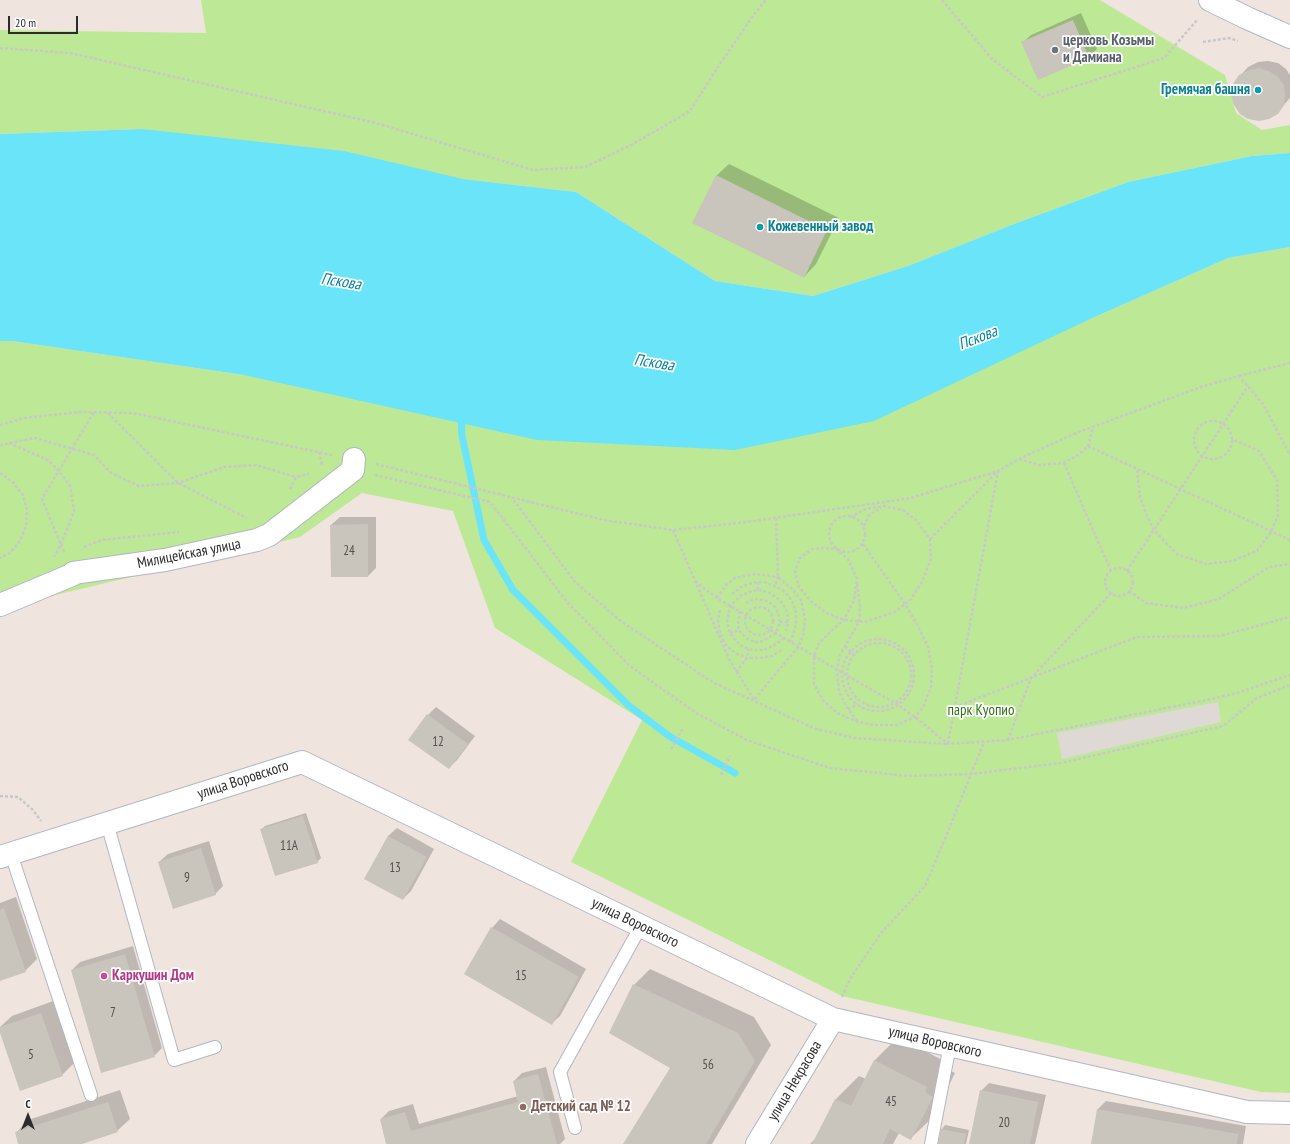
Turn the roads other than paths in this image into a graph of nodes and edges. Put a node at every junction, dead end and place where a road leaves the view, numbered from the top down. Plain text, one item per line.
1 (1211, 1) edge
2 (1290, 36) edge
3 (353, 464) road end
4 (0, 605) edge
5 (107, 823) junction
6 (6, 855) edge
7 (641, 926) junction
8 (836, 1011) junction
9 (950, 1045) junction
10 (215, 1047) dead end
11 (90, 1095) dead end
12 (1290, 1113) edge
13 (575, 1128) dead end
14 (757, 1144) edge
15 (930, 1144) edge

1 - 2 street
3 - 4 street, Милицейская улица
5 - 6 street, улица Воровского
5 - 7 street, улица Воровского
5 - 10 lane
6 - 11 lane
7 - 8 street, улица Воровского
7 - 13 lane
8 - 9 street, улица Воровского
8 - 14 street, улица Некрасова
9 - 12 street, улица Воровского
9 - 15 lane

